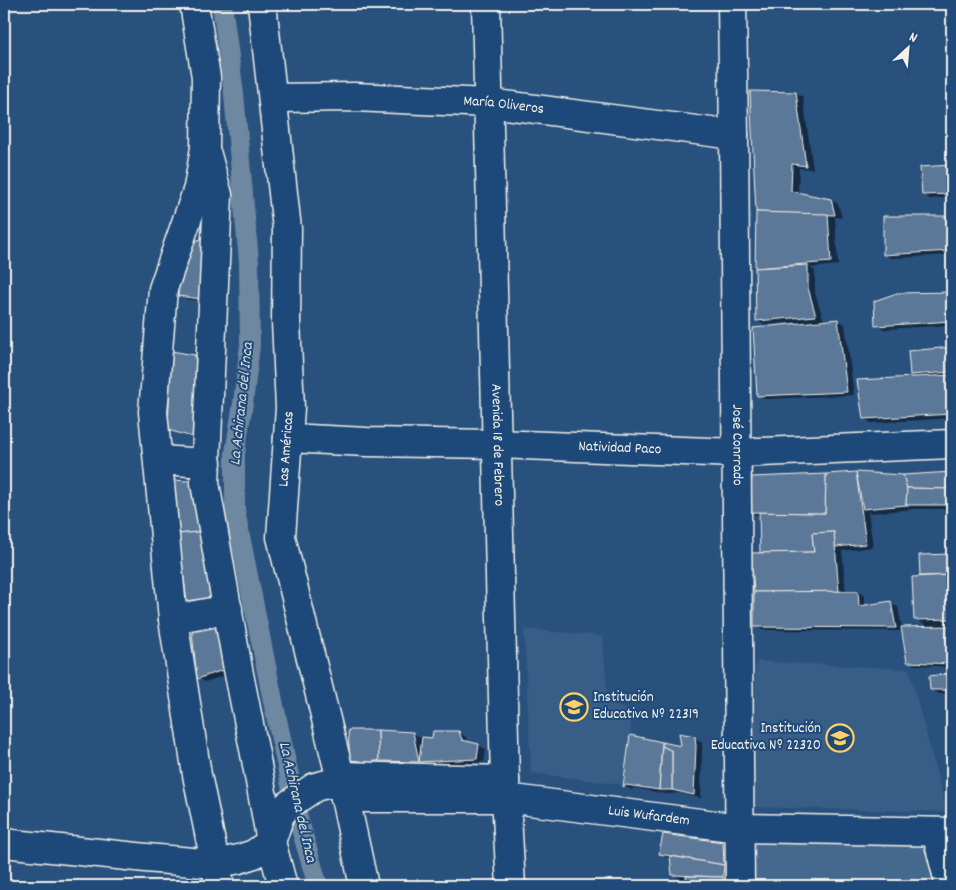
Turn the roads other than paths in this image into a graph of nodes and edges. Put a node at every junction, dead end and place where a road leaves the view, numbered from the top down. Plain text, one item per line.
1 (194, 4) edge
2 (262, 4) edge
3 (486, 4) edge
4 (732, 4) edge
5 (273, 98) junction
6 (489, 103) junction
7 (734, 135) junction
8 (205, 148) junction
9 (288, 438) junction
10 (497, 444) junction
11 (952, 444) edge
12 (736, 453) junction
13 (158, 460) junction
14 (207, 463) junction
15 (228, 609) junction
16 (173, 619) junction
17 (343, 786) junction
18 (506, 789) junction
19 (739, 828) junction
20 (944, 832) edge
21 (271, 842) junction
22 (4, 843) edge
23 (218, 875) edge
24 (284, 886) edge
25 (364, 886) edge
26 (511, 886) edge
27 (740, 886) edge
28 (950, 886) edge

1 - 8 street
2 - 5 street, Las Américas
3 - 6 street, Avenida 18 de Febrero
4 - 7 street, José Conrrado
5 - 6 street, María Oliveros
5 - 9 street, Las Américas
6 - 7 street, María Oliveros
6 - 10 street, Avenida 18 de Febrero
7 - 12 street, José Conrrado
8 - 13 street
8 - 14 street
9 - 10 street, Natividad Paco
9 - 17 street, Las Américas
10 - 12 street, Natividad Paco
10 - 18 street, Avenida 18 de Febrero
11 - 12 street, Natividad Paco
12 - 19 street, José Conrrado
13 - 14 street
13 - 16 street
14 - 15 street
15 - 16 street
15 - 21 street
16 - 23 street
17 - 18 street, Luis Wufardem
17 - 21 street, Luis Wufardem
17 - 25 street, Las Américas
18 - 19 street, Luis Wufardem
18 - 26 street, Avenida 18 de Febrero
19 - 20 street, Luis Wufardem
19 - 27 street, José Conrrado
20 - 28 street
21 - 23 street
21 - 24 street
22 - 23 street

